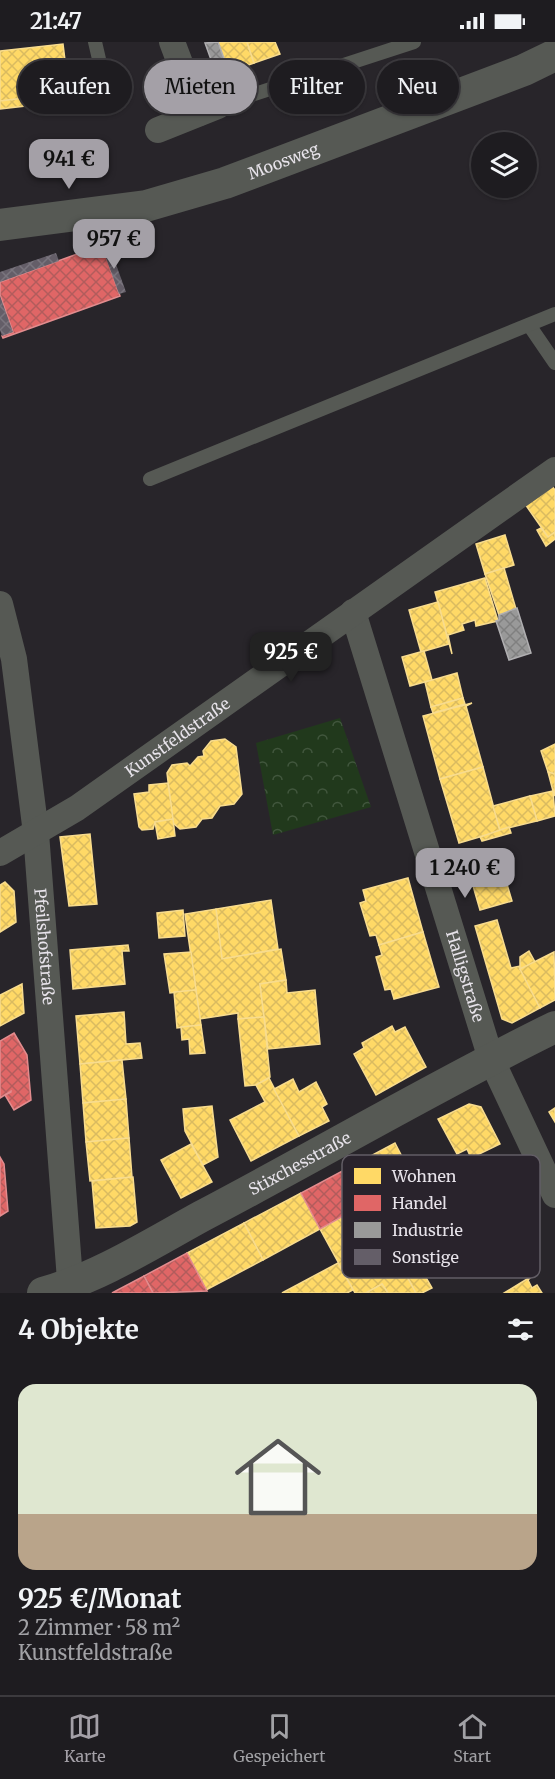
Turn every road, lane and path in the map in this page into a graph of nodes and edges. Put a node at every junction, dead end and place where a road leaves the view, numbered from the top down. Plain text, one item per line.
1 (95, 42) edge
2 (172, 42) edge
3 (414, 42) edge
4 (555, 55) edge
5 (99, 60) edge
6 (182, 60) edge
7 (257, 93) edge
8 (196, 114) edge
9 (158, 130) dead end
10 (0, 225) edge
11 (555, 314) edge
12 (529, 325) junction
13 (555, 363) edge
14 (555, 470) edge
15 (150, 479) dead end
16 (0, 604) edge
17 (353, 612) junction
18 (36, 833) junction
19 (0, 853) edge
20 (555, 1027) edge
21 (491, 1059) junction
22 (536, 1155) edge
23 (540, 1163) edge
24 (555, 1195) edge
25 (61, 1290) edge

1 - 5 lane
2 - 6 street
3 - 7 lane
4 - 10 street, Moosweg
8 - 9 street
11 - 12 lane
12 - 13 lane
12 - 15 lane
14 - 17 street, Kunstfeldstraße
16 - 18 street, Pfeilshofstraße
17 - 18 street, Kunstfeldstraße
17 - 21 street, Halligstraße
18 - 19 street, Kunstfeldstraße
18 - 25 street, Pfeilshofstraße
20 - 21 street, Stixchesstraße
21 - 22 street, Halligstraße
21 - 25 street, Stixchesstraße
23 - 24 street, Halligstraße

